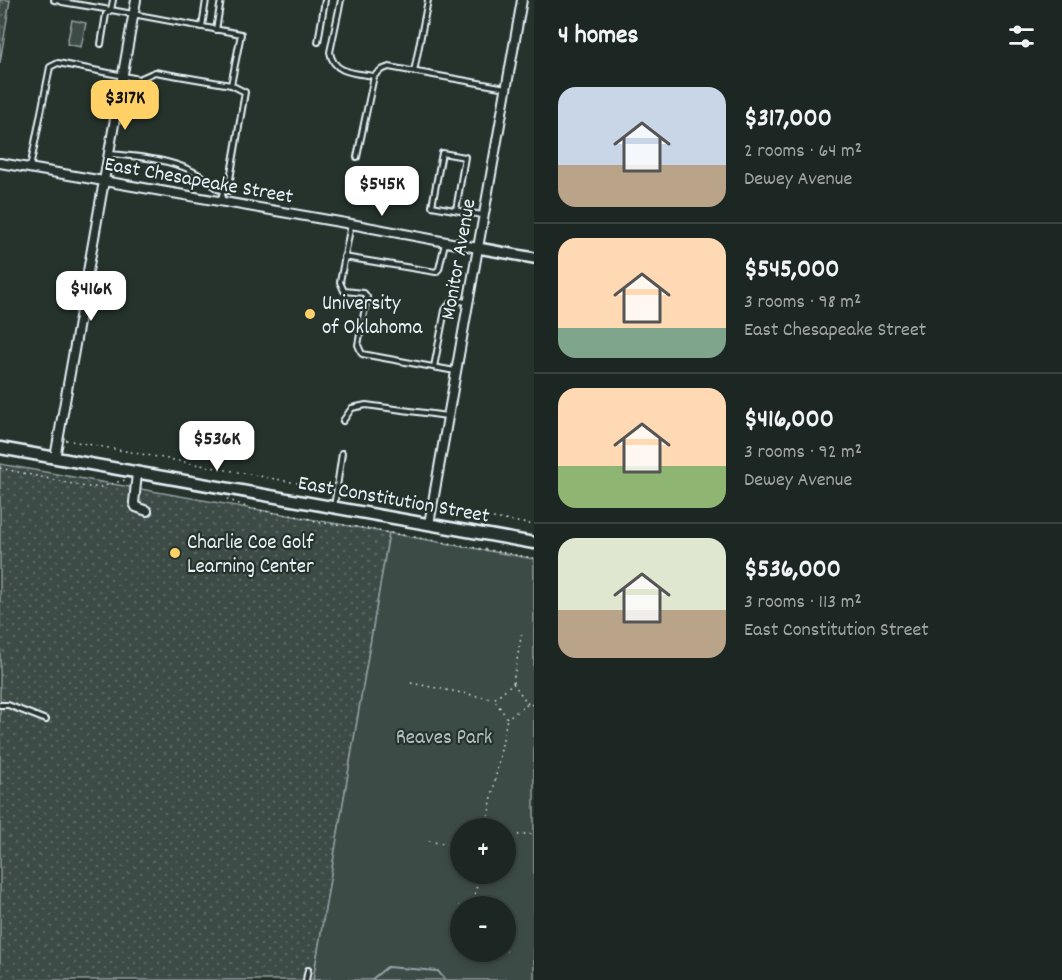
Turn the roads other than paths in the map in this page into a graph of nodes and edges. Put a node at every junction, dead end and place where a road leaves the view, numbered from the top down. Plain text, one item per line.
1 (54, 0) edge
2 (113, 0) edge
3 (136, 0) edge
4 (206, 0) edge
5 (220, 0) edge
6 (325, 0) edge
7 (341, 0) edge
8 (428, 0) edge
9 (522, 0) edge
10 (62, 1) edge
11 (111, 10) junction
12 (134, 13) junction
13 (202, 27) junction
14 (216, 30) junction
15 (318, 42) dead end
16 (101, 44) dead end
17 (414, 72) junction
18 (122, 76) junction
19 (374, 76) junction
20 (231, 85) junction
21 (506, 88) junction
22 (108, 154) junction
23 (357, 157) dead end
24 (0, 163) edge
25 (30, 168) junction
26 (103, 181) junction
27 (223, 190) junction
28 (221, 202) junction
29 (456, 210) junction
30 (483, 215) junction
31 (351, 224) junction
32 (445, 243) junction
33 (478, 248) junction
34 (344, 257) junction
35 (534, 258) edge
36 (467, 302) junction
37 (434, 367) junction
38 (455, 371) junction
39 (447, 417) junction
40 (343, 421) dead end
41 (0, 448) edge
42 (342, 453) dead end
43 (54, 458) junction
44 (136, 477) junction
45 (334, 507) junction
46 (147, 511) dead end
47 (429, 524) junction
48 (534, 543) edge
49 (0, 705) edge
50 (46, 720) dead end
51 (308, 970) dead end
52 (306, 980) edge

1 - 10 lane
2 - 11 lane
3 - 12 street
4 - 13 lane
5 - 14 lane
6 - 15 lane
7 - 19 lane
8 - 17 lane
9 - 21 street, Monitor Avenue
10 - 11 lane
11 - 12 lane
11 - 16 lane
12 - 13 lane
12 - 18 street
13 - 14 lane
14 - 20 lane
17 - 19 lane
17 - 21 lane
18 - 20 lane
18 - 22 street
18 - 25 lane
19 - 23 lane
20 - 27 lane
21 - 30 street, Monitor Avenue
22 - 26 street
22 - 27 lane
24 - 25 street, East Chesapeake Street
25 - 26 street, East Chesapeake Street
26 - 28 street, East Chesapeake Street
26 - 43 street
27 - 28 lane
28 - 31 street, East Chesapeake Street
29 - 29 lane
29 - 30 lane
30 - 33 street, Monitor Avenue
31 - 32 street, East Chesapeake Street
31 - 34 lane
32 - 33 street, East Chesapeake Street
32 - 34 lane
33 - 35 street, East Chesapeake Street
33 - 36 street, Monitor Avenue
34 - 37 lane
36 - 37 lane
36 - 38 street, Monitor Avenue
37 - 38 lane
38 - 39 street, Monitor Avenue
39 - 40 lane
39 - 47 street, Monitor Avenue
41 - 43 main road, East Constitution Street
42 - 45 lane
43 - 44 main road, East Constitution Street
44 - 45 main road, East Constitution Street
44 - 46 street
45 - 47 main road, East Constitution Street
47 - 48 main road, East Constitution Street
49 - 50 lane
51 - 52 lane

